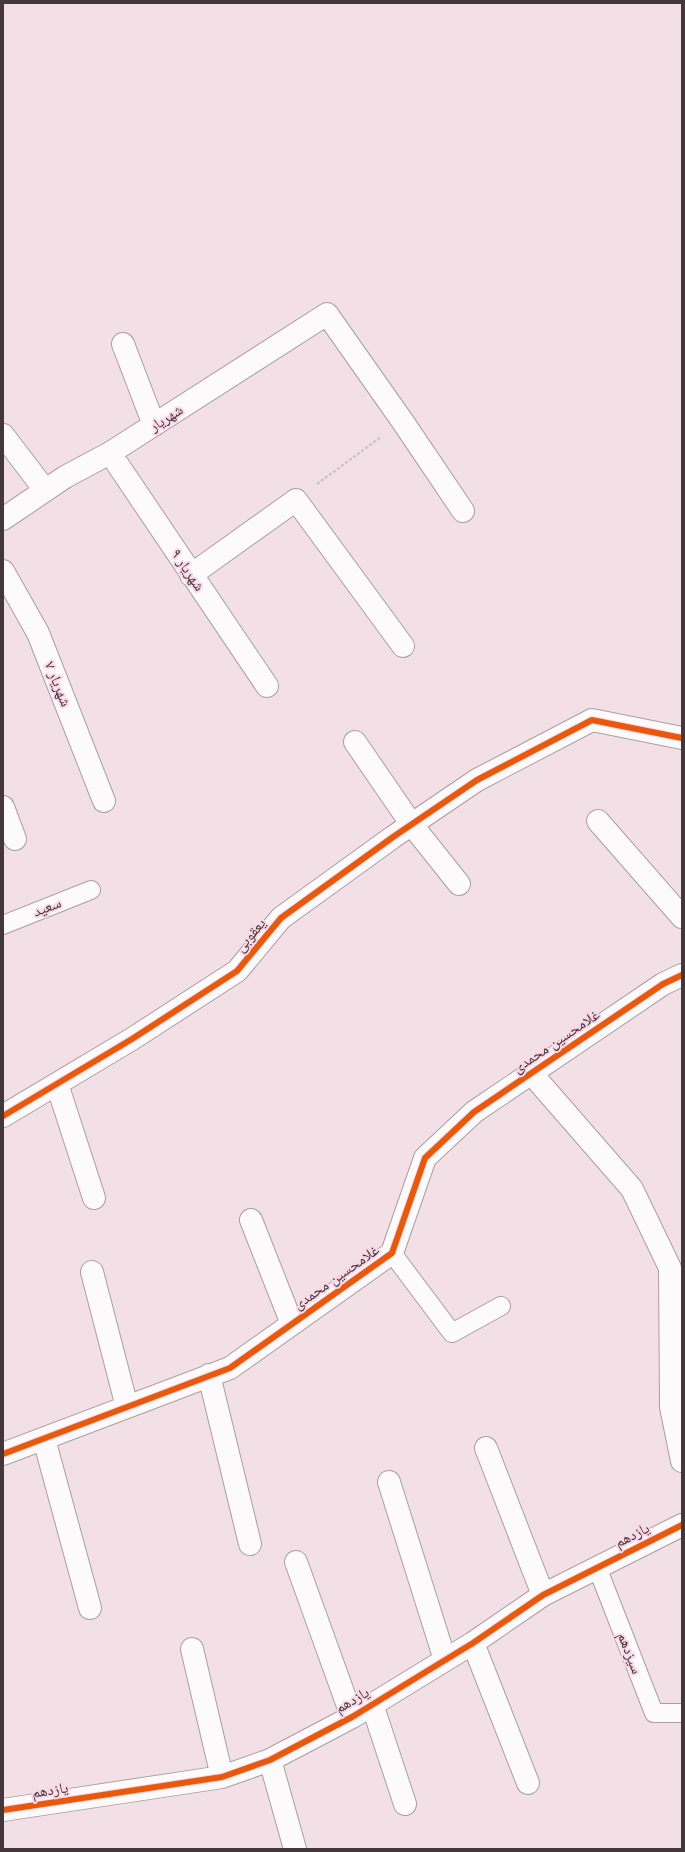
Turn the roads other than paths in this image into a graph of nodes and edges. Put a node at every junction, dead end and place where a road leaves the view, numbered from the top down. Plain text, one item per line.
1 (124, 344) dead end
2 (154, 425) junction
3 (3, 435) edge
4 (110, 453) junction
5 (45, 490) junction
6 (463, 511) dead end
7 (3, 519) edge
8 (3, 571) edge
9 (191, 575) junction
10 (404, 646) dead end
11 (267, 686) dead end
12 (682, 738) edge
13 (354, 742) dead end
14 (104, 801) dead end
15 (3, 807) edge
16 (598, 821) dead end
17 (412, 825) junction
18 (15, 839) dead end
19 (459, 884) dead end
20 (92, 890) dead end
21 (682, 917) edge
22 (3, 925) edge
23 (682, 974) edge
24 (531, 1073) junction
25 (57, 1084) junction
26 (3, 1116) edge
27 (94, 1198) dead end
28 (250, 1220) dead end
29 (392, 1253) junction
30 (92, 1272) dead end
31 (501, 1306) dead end
32 (292, 1324) junction
33 (209, 1375) junction
34 (127, 1407) junction
35 (44, 1439) junction
36 (486, 1448) dead end
37 (3, 1454) edge
38 (682, 1461) edge
39 (389, 1482) dead end
40 (682, 1525) edge
41 (250, 1544) dead end
42 (296, 1562) dead end
43 (597, 1567) junction
44 (543, 1595) junction
45 (90, 1608) dead end
46 (473, 1643) junction
47 (192, 1649) dead end
48 (445, 1660) junction
49 (372, 1704) junction
50 (682, 1713) edge
51 (352, 1717) junction
52 (270, 1760) junction
53 (222, 1777) junction
54 (528, 1782) dead end
55 (405, 1804) dead end
56 (3, 1810) edge
57 (294, 1849) edge

1 - 2 street
2 - 4 street, شهریار
2 - 6 street, شهریار
3 - 5 street
4 - 5 street, شهریار
4 - 9 street, شهریار ۹
5 - 7 street, شهریار
8 - 14 street, شهریار ۷
9 - 10 street
9 - 11 street, شهریار ۹
12 - 17 street, یعقوبی
13 - 17 street
15 - 18 street
16 - 21 street
17 - 19 street
17 - 25 street, یعقوبی
20 - 22 lane, سعید
23 - 24 street, غلامحسین محمدی
24 - 29 street, غلامحسین محمدی
24 - 38 street
25 - 26 street, یعقوبی
25 - 27 street
28 - 32 street
29 - 31 lane
29 - 32 street, غلامحسین محمدی
30 - 34 street
32 - 33 street, غلامحسین محمدی
33 - 34 street, غلامحسین محمدی
33 - 41 street
34 - 35 street, غلامحسین محمدی
35 - 37 street, غلامحسین محمدی
35 - 45 street
36 - 44 street
39 - 48 street
40 - 43 street, یازدهم
42 - 51 street
43 - 44 street, یازدهم
43 - 50 lane, سیزدهم
44 - 46 street, یازدهم
46 - 48 street, یازدهم
46 - 54 street
47 - 53 street
48 - 49 street, یازدهم
49 - 51 street, یازدهم
49 - 55 street
51 - 52 street, یازدهم
52 - 53 street, یازدهم
52 - 57 street
53 - 56 street, یازدهم

